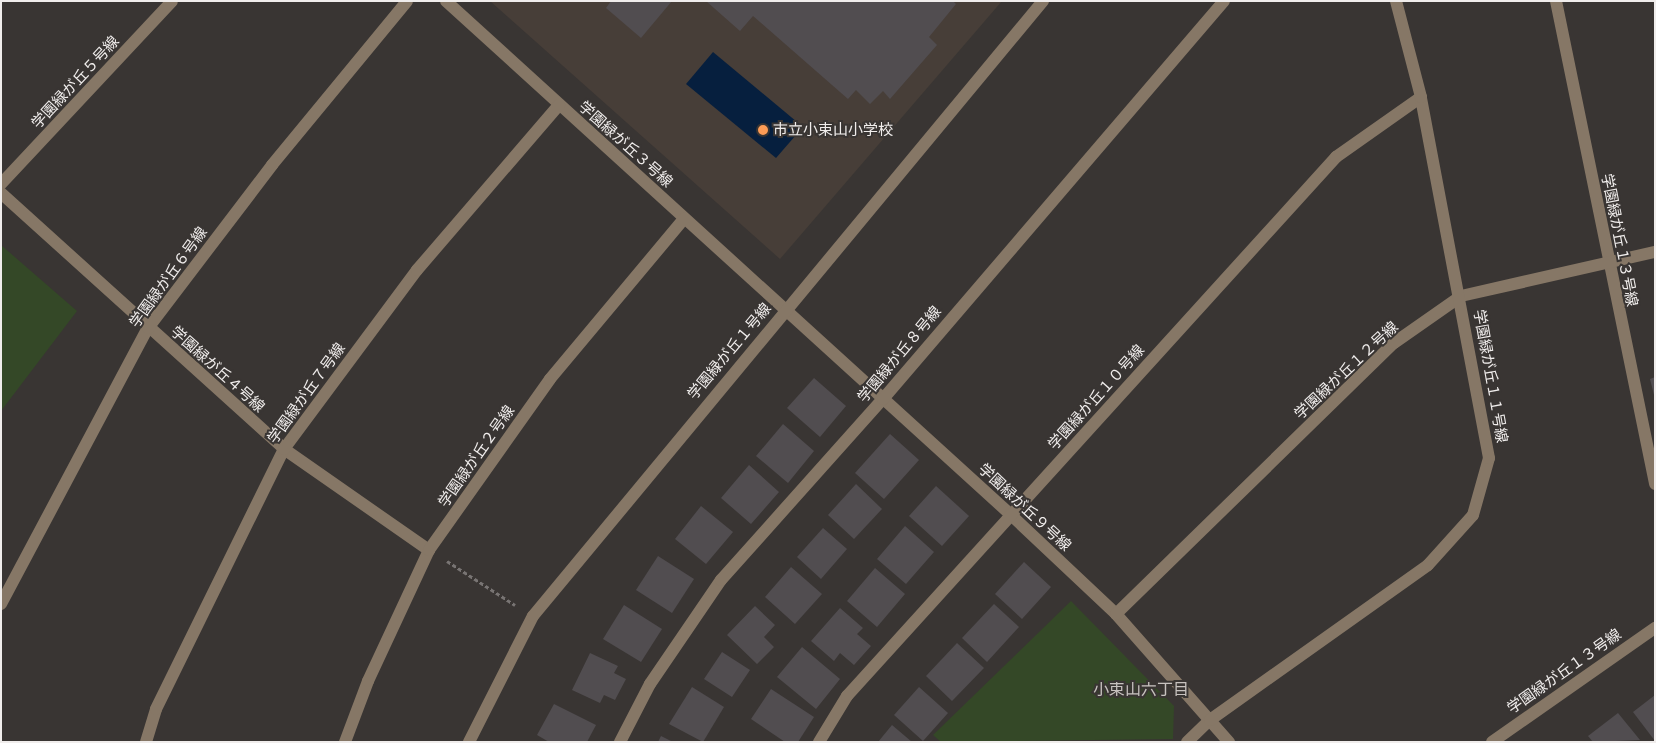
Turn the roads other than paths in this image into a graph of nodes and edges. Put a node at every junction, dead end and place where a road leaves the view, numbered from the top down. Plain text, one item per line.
1 (172, 1) edge
2 (408, 1) edge
3 (446, 1) edge
4 (1043, 1) edge
5 (1224, 1) edge
6 (1396, 1) edge
7 (1556, 1) edge
8 (1421, 97) junction
9 (560, 105) junction
10 (1, 184) edge
11 (1, 193) edge
12 (684, 219) junction
13 (1655, 252) edge
14 (1607, 261) junction
15 (1461, 296) junction
16 (783, 310) junction
17 (148, 328) junction
18 (883, 399) junction
19 (284, 449) junction
20 (1655, 484) edge
21 (1010, 514) junction
22 (429, 550) junction
23 (1, 604) edge
24 (1116, 614) junction
25 (1655, 628) edge
26 (1210, 720) junction
27 (146, 742) edge
28 (345, 742) edge
29 (469, 742) edge
30 (620, 742) edge
31 (819, 742) edge
32 (1187, 742) edge
33 (1229, 742) edge
34 (1492, 742) edge

1 - 10 street, 学園緑が丘５号線
2 - 17 street, 学園緑が丘６号線
3 - 9 street, 学園緑が丘３号線
4 - 16 street, 学園緑が丘１号線
5 - 18 street, 学園緑が丘８号線
6 - 8 street, 学園緑が丘１１号線
7 - 14 street, 学園緑が丘１３号線
8 - 15 street, 学園緑が丘１１号線
8 - 21 street, 学園緑が丘１０号線
9 - 12 street, 学園緑が丘３号線
9 - 19 street, 学園緑が丘７号線
11 - 17 street, 学園緑が丘４号線
12 - 16 street, 学園緑が丘３号線
12 - 22 street, 学園緑が丘２号線
13 - 14 street, 学園緑が丘１２号線
14 - 15 street, 学園緑が丘１２号線
14 - 20 street, 学園緑が丘１３号線
15 - 24 street, 学園緑が丘１２号線
15 - 26 street, 学園緑が丘１１号線
16 - 18 street, 学園緑が丘９号線
16 - 29 street, 学園緑が丘１号線
17 - 19 street, 学園緑が丘４号線
17 - 23 street, 学園緑が丘６号線
18 - 21 street, 学園緑が丘９号線
18 - 30 street, 学園緑が丘８号線
19 - 22 street, 学園緑が丘４号線
19 - 27 street, 学園緑が丘７号線
21 - 24 street, 学園緑が丘９号線
21 - 31 street, 学園緑が丘１０号線
22 - 28 street, 学園緑が丘２号線
24 - 26 street, 学園緑が丘９号線
25 - 34 street, 学園緑が丘１３号線
26 - 32 street, 学園緑が丘１１号線
26 - 33 street, 学園緑が丘９号線

